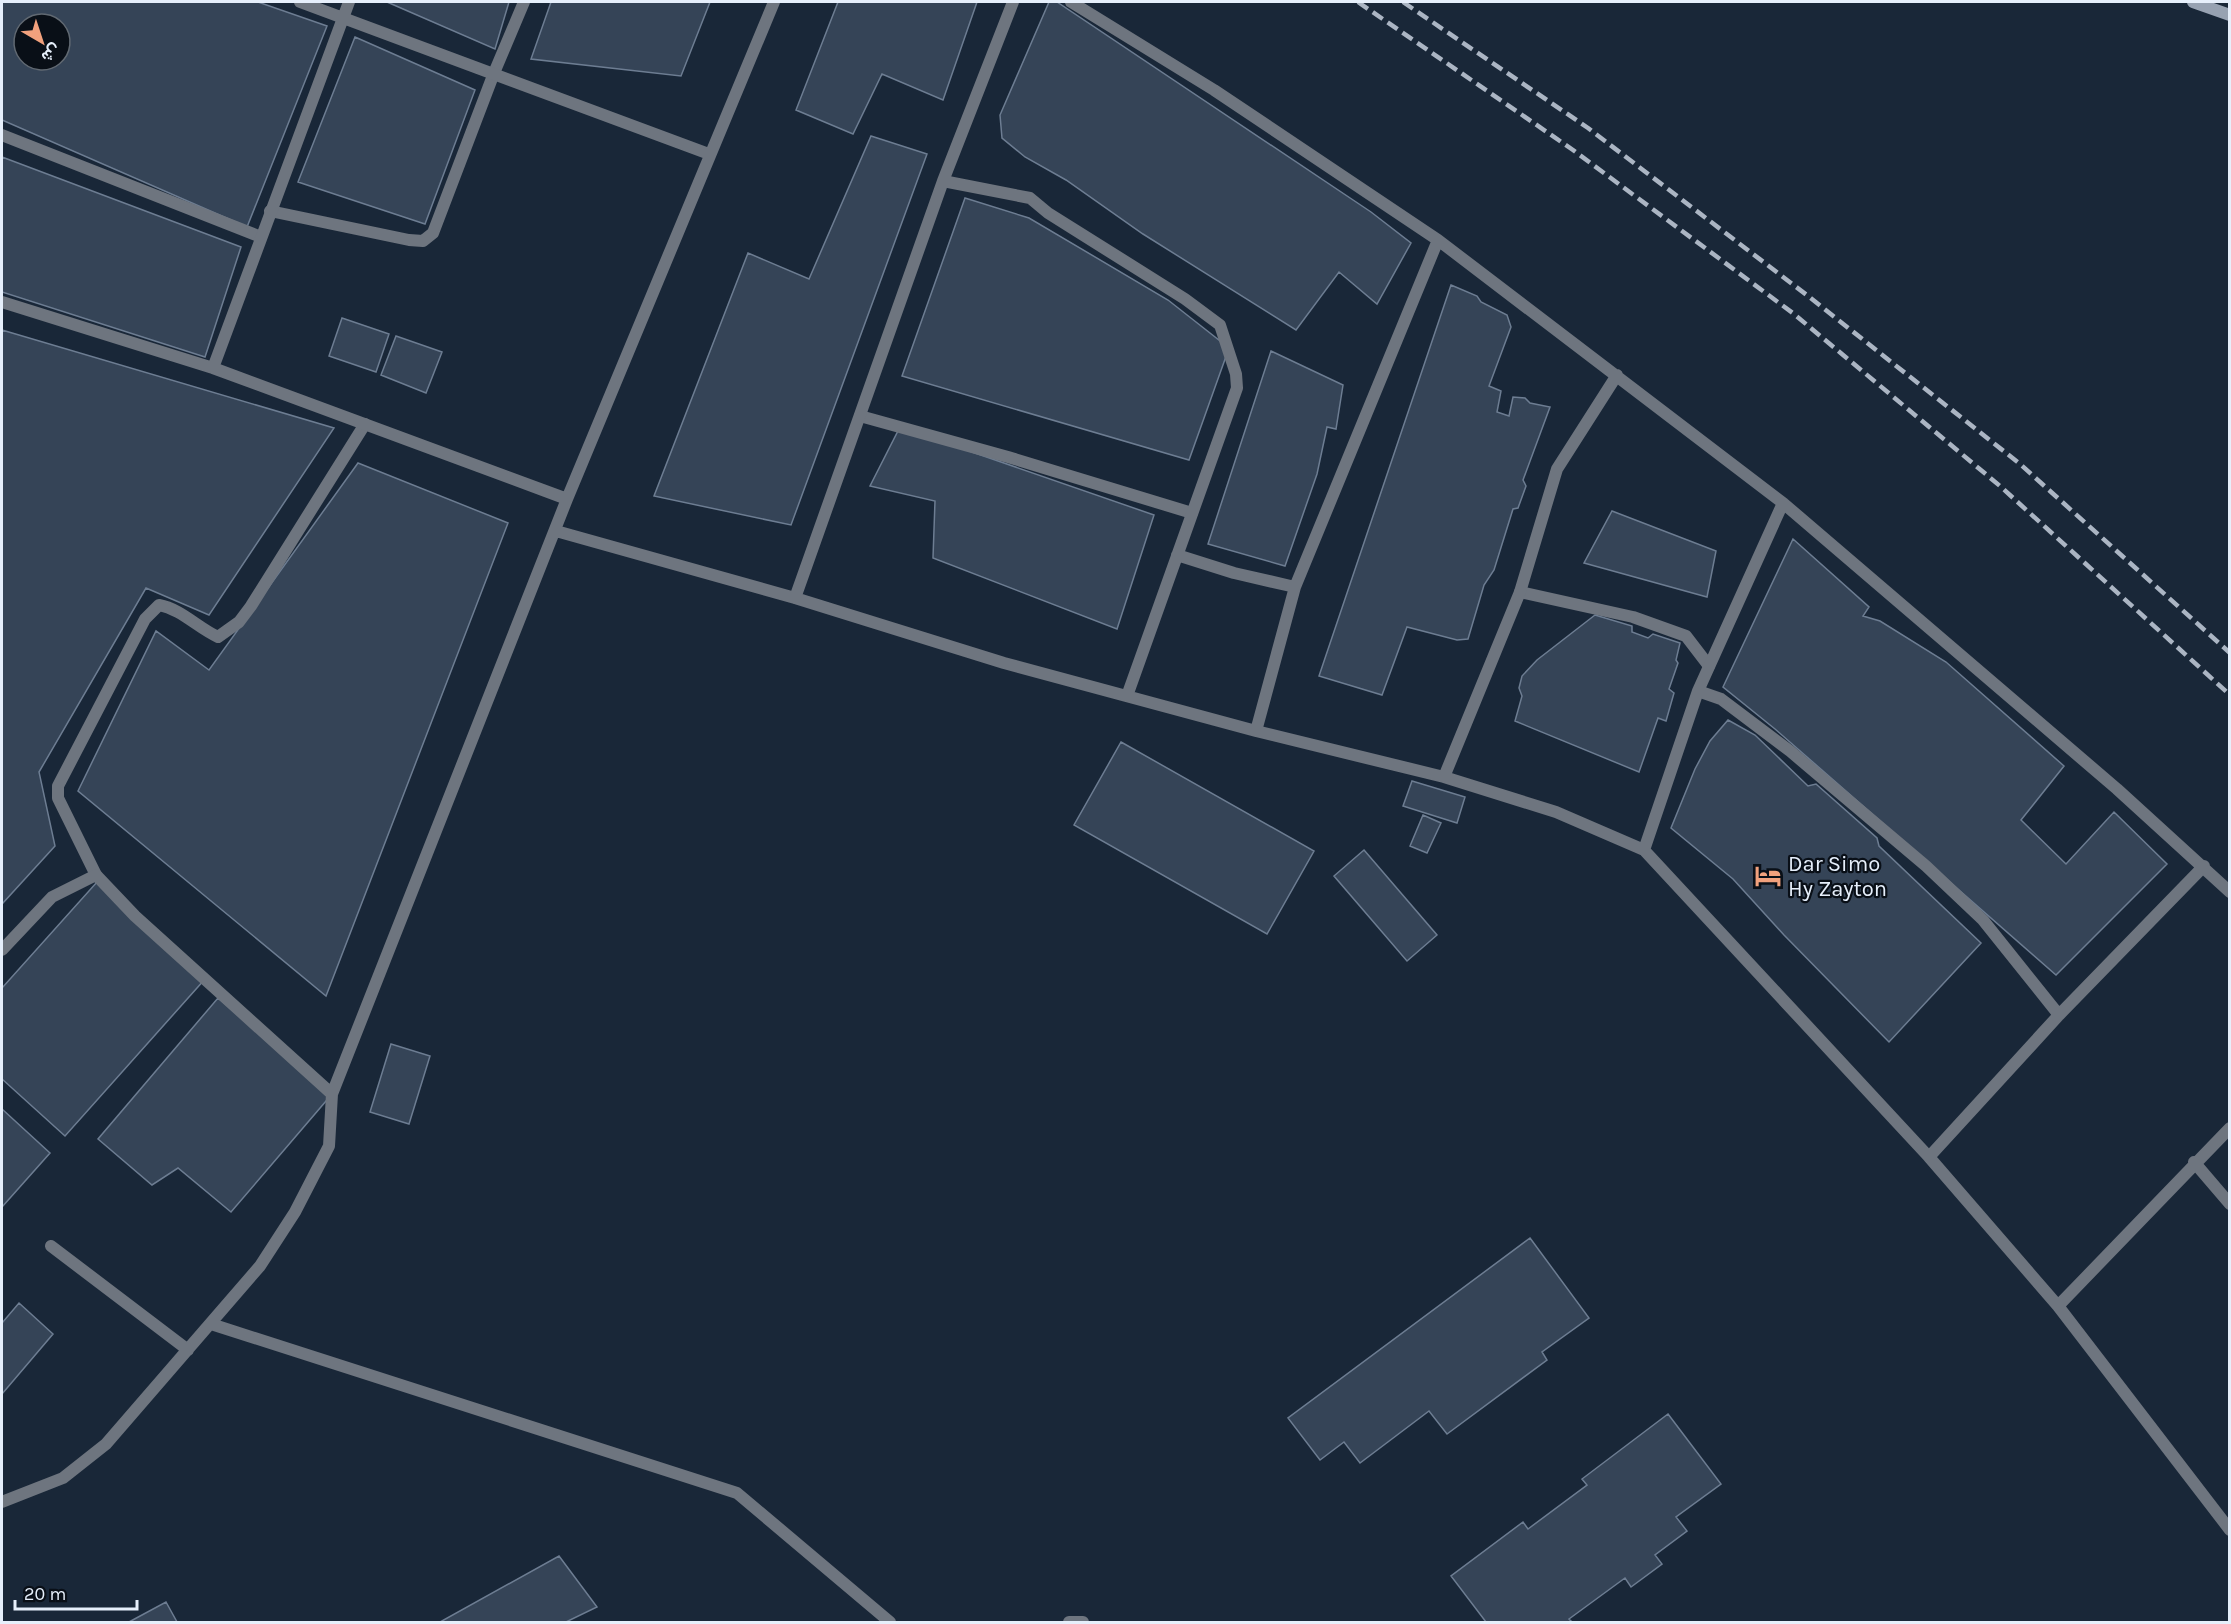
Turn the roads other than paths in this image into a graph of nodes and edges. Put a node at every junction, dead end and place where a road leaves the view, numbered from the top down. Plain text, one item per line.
1 (300, 2) edge
2 (349, 2) edge
3 (524, 2) edge
4 (774, 2) edge
5 (1013, 2) edge
6 (1071, 2) edge
7 (2193, 2) edge
8 (2229, 15) edge
9 (343, 17) junction
10 (494, 73) junction
11 (2, 135) edge
12 (709, 154) junction
13 (943, 181) junction
14 (270, 211) junction
15 (261, 237) junction
16 (1438, 240) junction
17 (2, 302) edge
18 (213, 368) junction
19 (1617, 375) junction
20 (860, 416) junction
21 (365, 424) junction
22 (567, 499) junction
23 (1783, 503) junction
24 (1192, 513) junction
25 (556, 531) junction
26 (1177, 555) junction
27 (1295, 587) junction
28 (1521, 592) junction
29 (795, 598) junction
30 (1710, 666) junction
31 (1698, 691) junction
32 (1127, 696) junction
33 (1256, 731) junction
34 (1444, 777) junction
35 (1644, 850) junction
36 (2204, 866) junction
37 (96, 875) junction
38 (2229, 892) edge
39 (2, 950) edge
40 (2058, 1016) junction
41 (332, 1094) junction
42 (2229, 1128) edge
43 (1929, 1157) junction
44 (2194, 1162) junction
45 (2229, 1204) edge
46 (51, 1246) dead end
47 (2058, 1306) junction
48 (211, 1324) junction
49 (188, 1350) junction
50 (2, 1502) edge
51 (2229, 1530) edge
52 (890, 1623) edge
53 (1069, 1623) edge
54 (1083, 1623) edge

1 - 9 street
2 - 9 street
3 - 10 street
4 - 12 street
5 - 13 street
6 - 16 street
7 - 8 street
9 - 10 street
9 - 14 street
10 - 12 street
10 - 14 street
11 - 15 street
12 - 22 street
13 - 20 street
13 - 24 street
14 - 15 street
15 - 18 street
16 - 19 street
16 - 27 street
17 - 18 street
18 - 21 street
19 - 23 street
19 - 28 street
20 - 24 street
20 - 29 street
21 - 22 street
21 - 37 street
22 - 25 street
23 - 30 street
23 - 36 street
24 - 26 street
25 - 29 street
25 - 41 street
26 - 27 street
26 - 32 street
27 - 33 street
28 - 30 street
28 - 34 street
29 - 32 street
30 - 31 street
31 - 35 street
31 - 40 street
32 - 33 street
33 - 34 street
34 - 35 street
35 - 43 street
36 - 38 street
36 - 40 street
37 - 39 street
37 - 41 street
40 - 43 street
41 - 48 street
42 - 44 street
43 - 47 street
44 - 45 street
44 - 47 street
46 - 49 street
47 - 51 street
48 - 49 street
48 - 52 street
49 - 50 street
53 - 54 street

